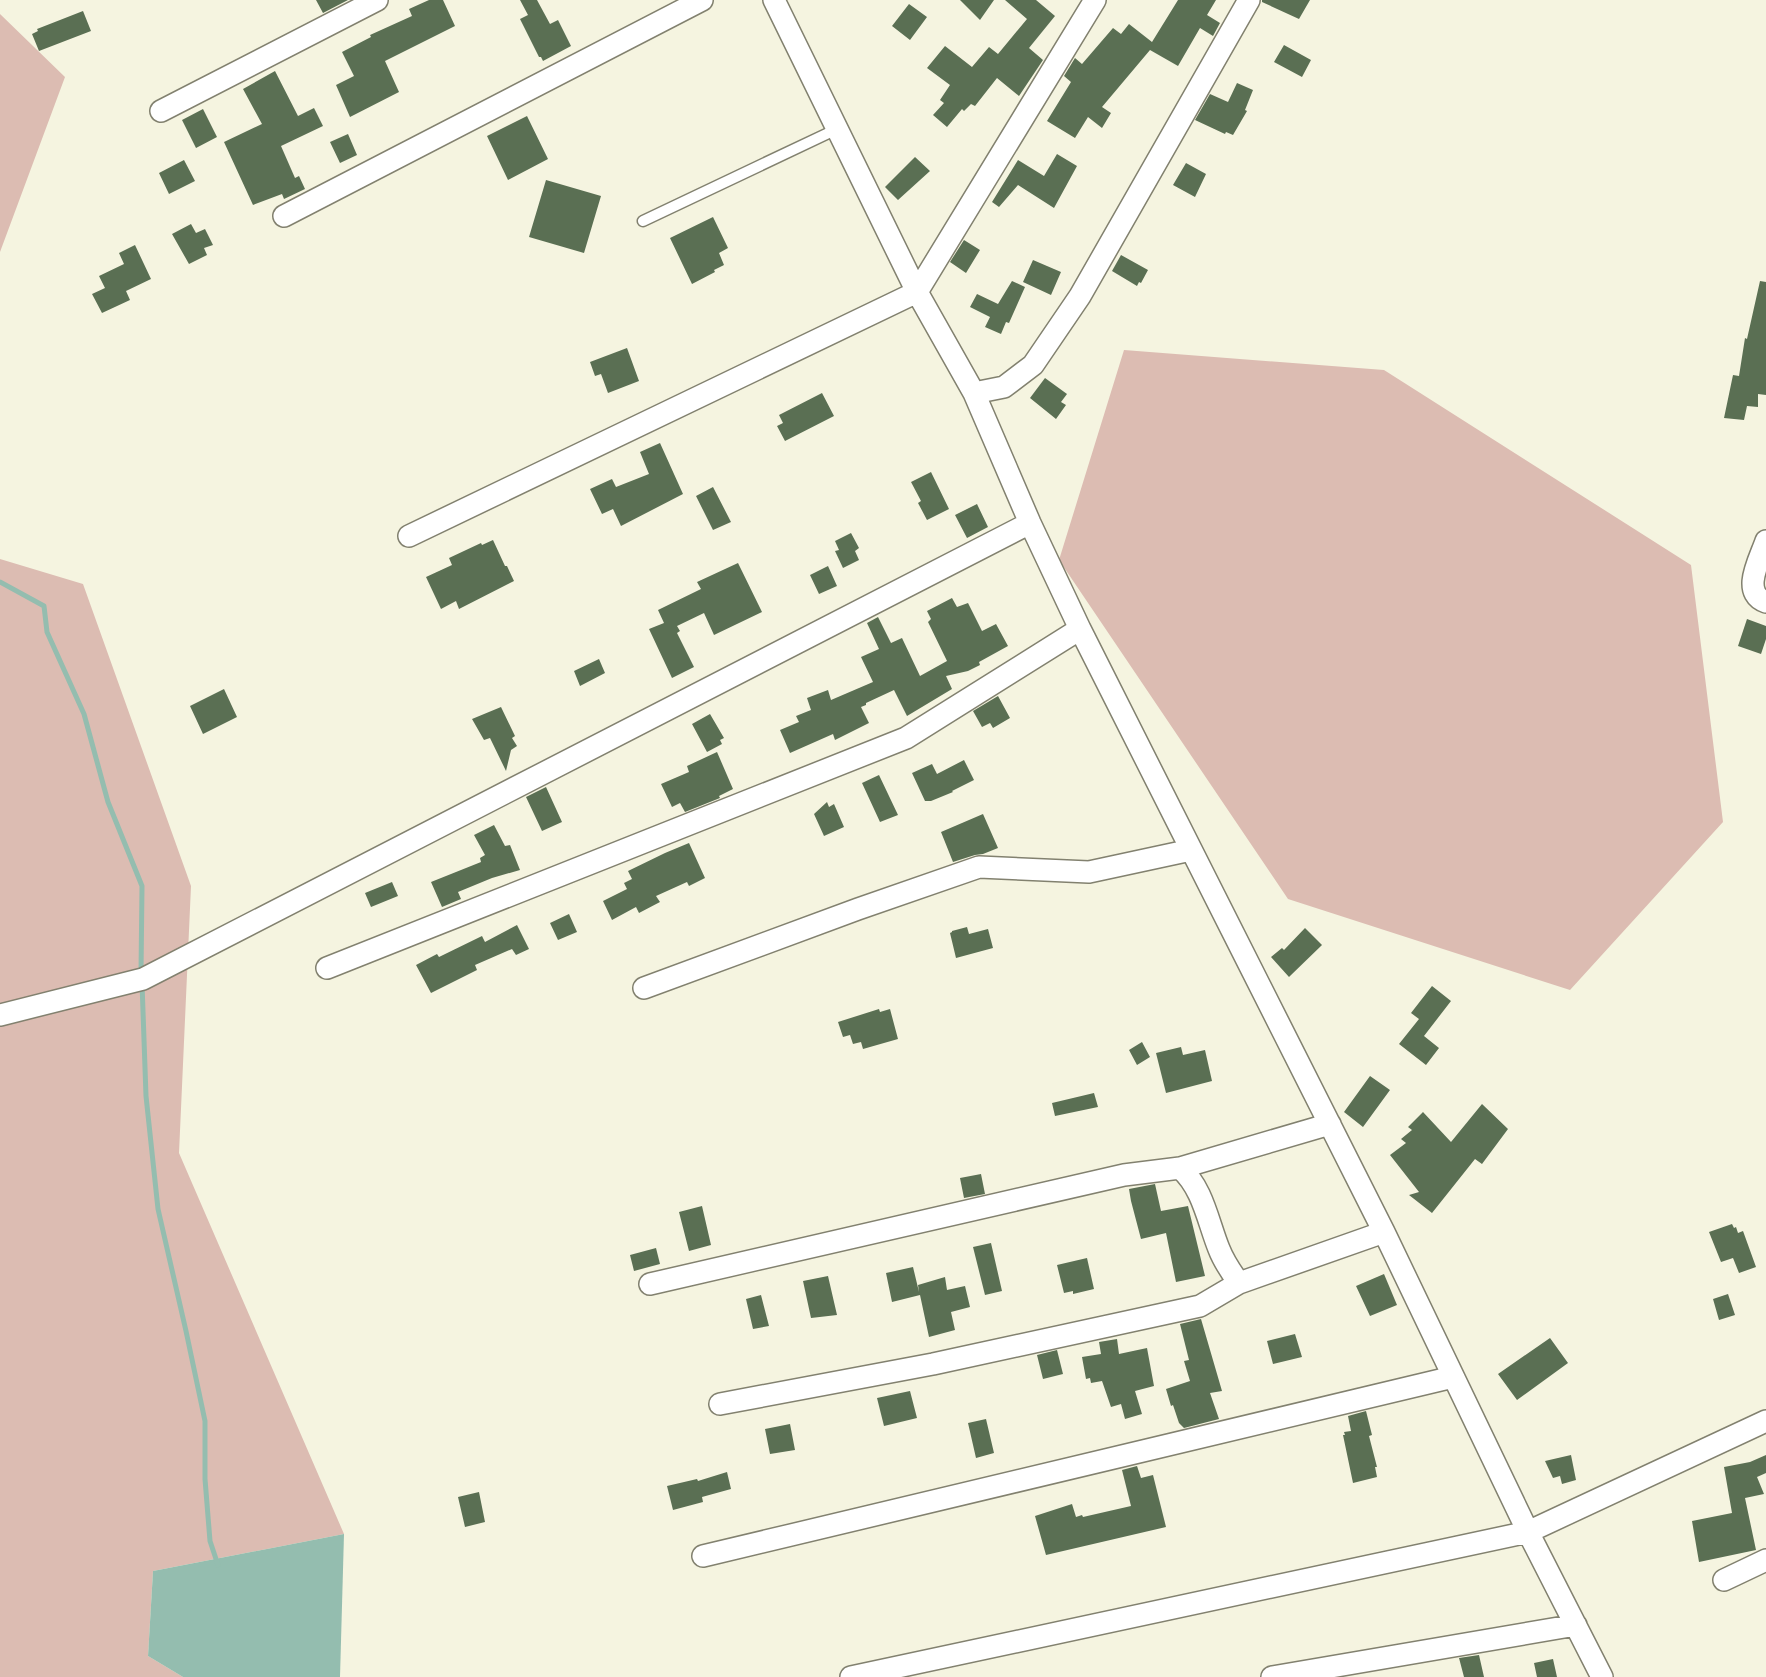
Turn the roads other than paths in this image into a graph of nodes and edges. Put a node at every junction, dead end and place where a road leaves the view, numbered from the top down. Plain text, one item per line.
1 (377, 0) edge
2 (702, 0) edge
3 (774, 0) edge
4 (1095, 0) edge
5 (1250, 0) edge
6 (161, 111) dead end
7 (837, 129) junction
8 (284, 216) dead end
9 (643, 221) dead end
10 (917, 292) junction
11 (974, 393) junction
12 (1030, 523) junction
13 (409, 536) dead end
14 (1766, 541) edge
15 (1766, 602) edge
16 (1080, 629) junction
17 (1191, 850) junction
18 (327, 968) dead end
19 (644, 988) dead end
20 (0, 1016) edge
21 (1330, 1124) junction
22 (1180, 1168) junction
23 (1384, 1232) junction
24 (1240, 1283) junction
25 (650, 1284) dead end
26 (1453, 1377) junction
27 (720, 1404) dead end
28 (1766, 1421) edge
29 (1528, 1532) junction
30 (703, 1556) dead end
31 (1766, 1560) edge
32 (1724, 1580) dead end
33 (1576, 1625) junction
34 (851, 1677) edge
35 (1272, 1677) edge
36 (1602, 1677) edge

1 - 6 street
2 - 8 street
3 - 7 street
4 - 10 street
5 - 11 street
7 - 9 lane
7 - 10 street
10 - 11 street
10 - 13 street
11 - 12 street
12 - 16 street
12 - 20 street
14 - 15 street
16 - 17 street
16 - 18 street
17 - 19 street
17 - 21 street
21 - 22 street
21 - 23 street
22 - 24 street
22 - 25 street
23 - 24 street
23 - 26 street
24 - 27 street
26 - 29 street
26 - 30 street
28 - 29 street
29 - 33 street
29 - 34 street
31 - 32 street
33 - 35 street
33 - 36 street

